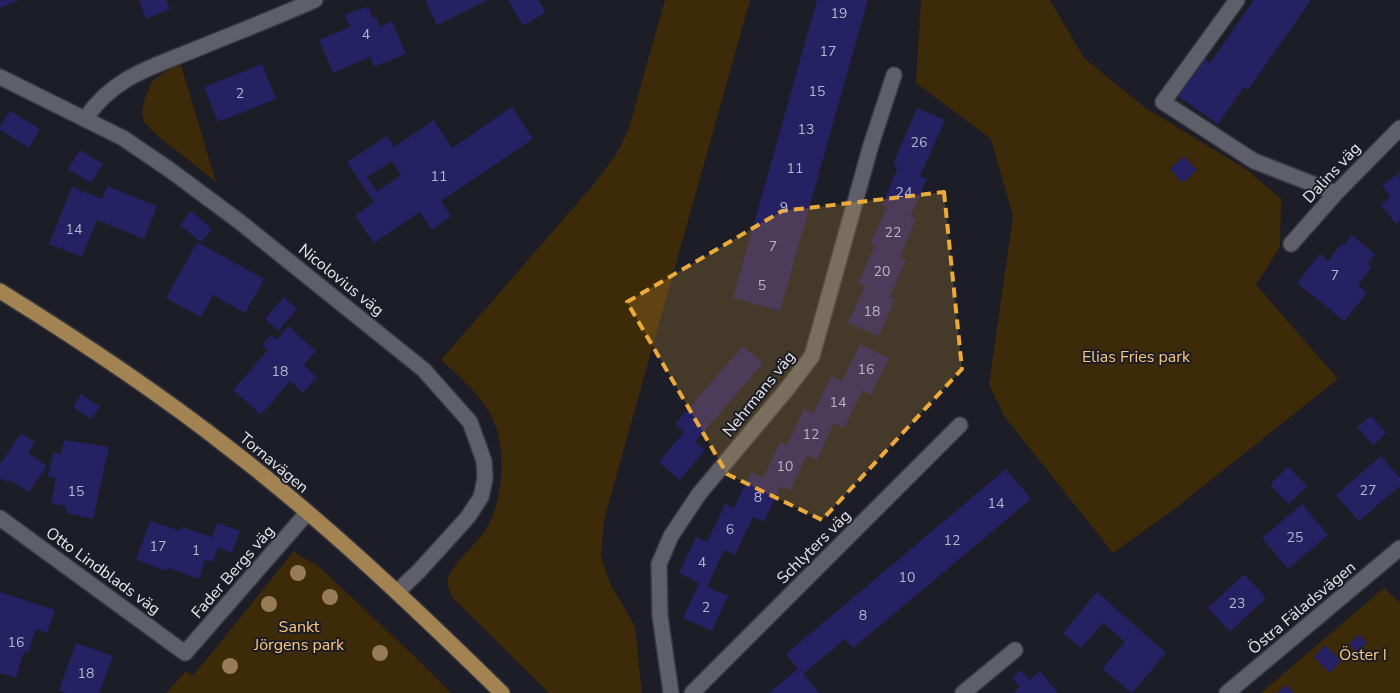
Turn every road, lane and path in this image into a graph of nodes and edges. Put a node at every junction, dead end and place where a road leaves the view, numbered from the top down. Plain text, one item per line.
1 (315, 0) edge
2 (1237, 0) edge
3 (894, 76) dead end
4 (0, 78) edge
5 (86, 119) junction
6 (1400, 128) edge
7 (1336, 193) junction
8 (1291, 244) dead end
9 (0, 291) edge
10 (960, 425) dead end
11 (307, 513) junction
12 (0, 518) edge
13 (1400, 548) edge
14 (397, 592) junction
15 (1015, 650) dead end
16 (185, 653) joint
17 (502, 693) edge
18 (671, 693) edge
19 (692, 693) edge
20 (963, 693) edge
21 (1227, 693) edge

1 - 5 street
2 - 7 street
3 - 18 street, Nehrmans väg
4 - 5 street, Nicolovius väg
5 - 14 street, Nicolovius väg
6 - 7 street, Dalins väg
7 - 8 street, Dalins väg
9 - 11 main road, Tornavägen
10 - 19 street, Schlyters väg
11 - 14 main road, Tornavägen
11 - 16 street, Fader Bergs väg
12 - 16 street, Otto Lindblads väg
13 - 21 street, Östra Fäladsvägen
14 - 17 main road, Tornavägen
15 - 20 street

